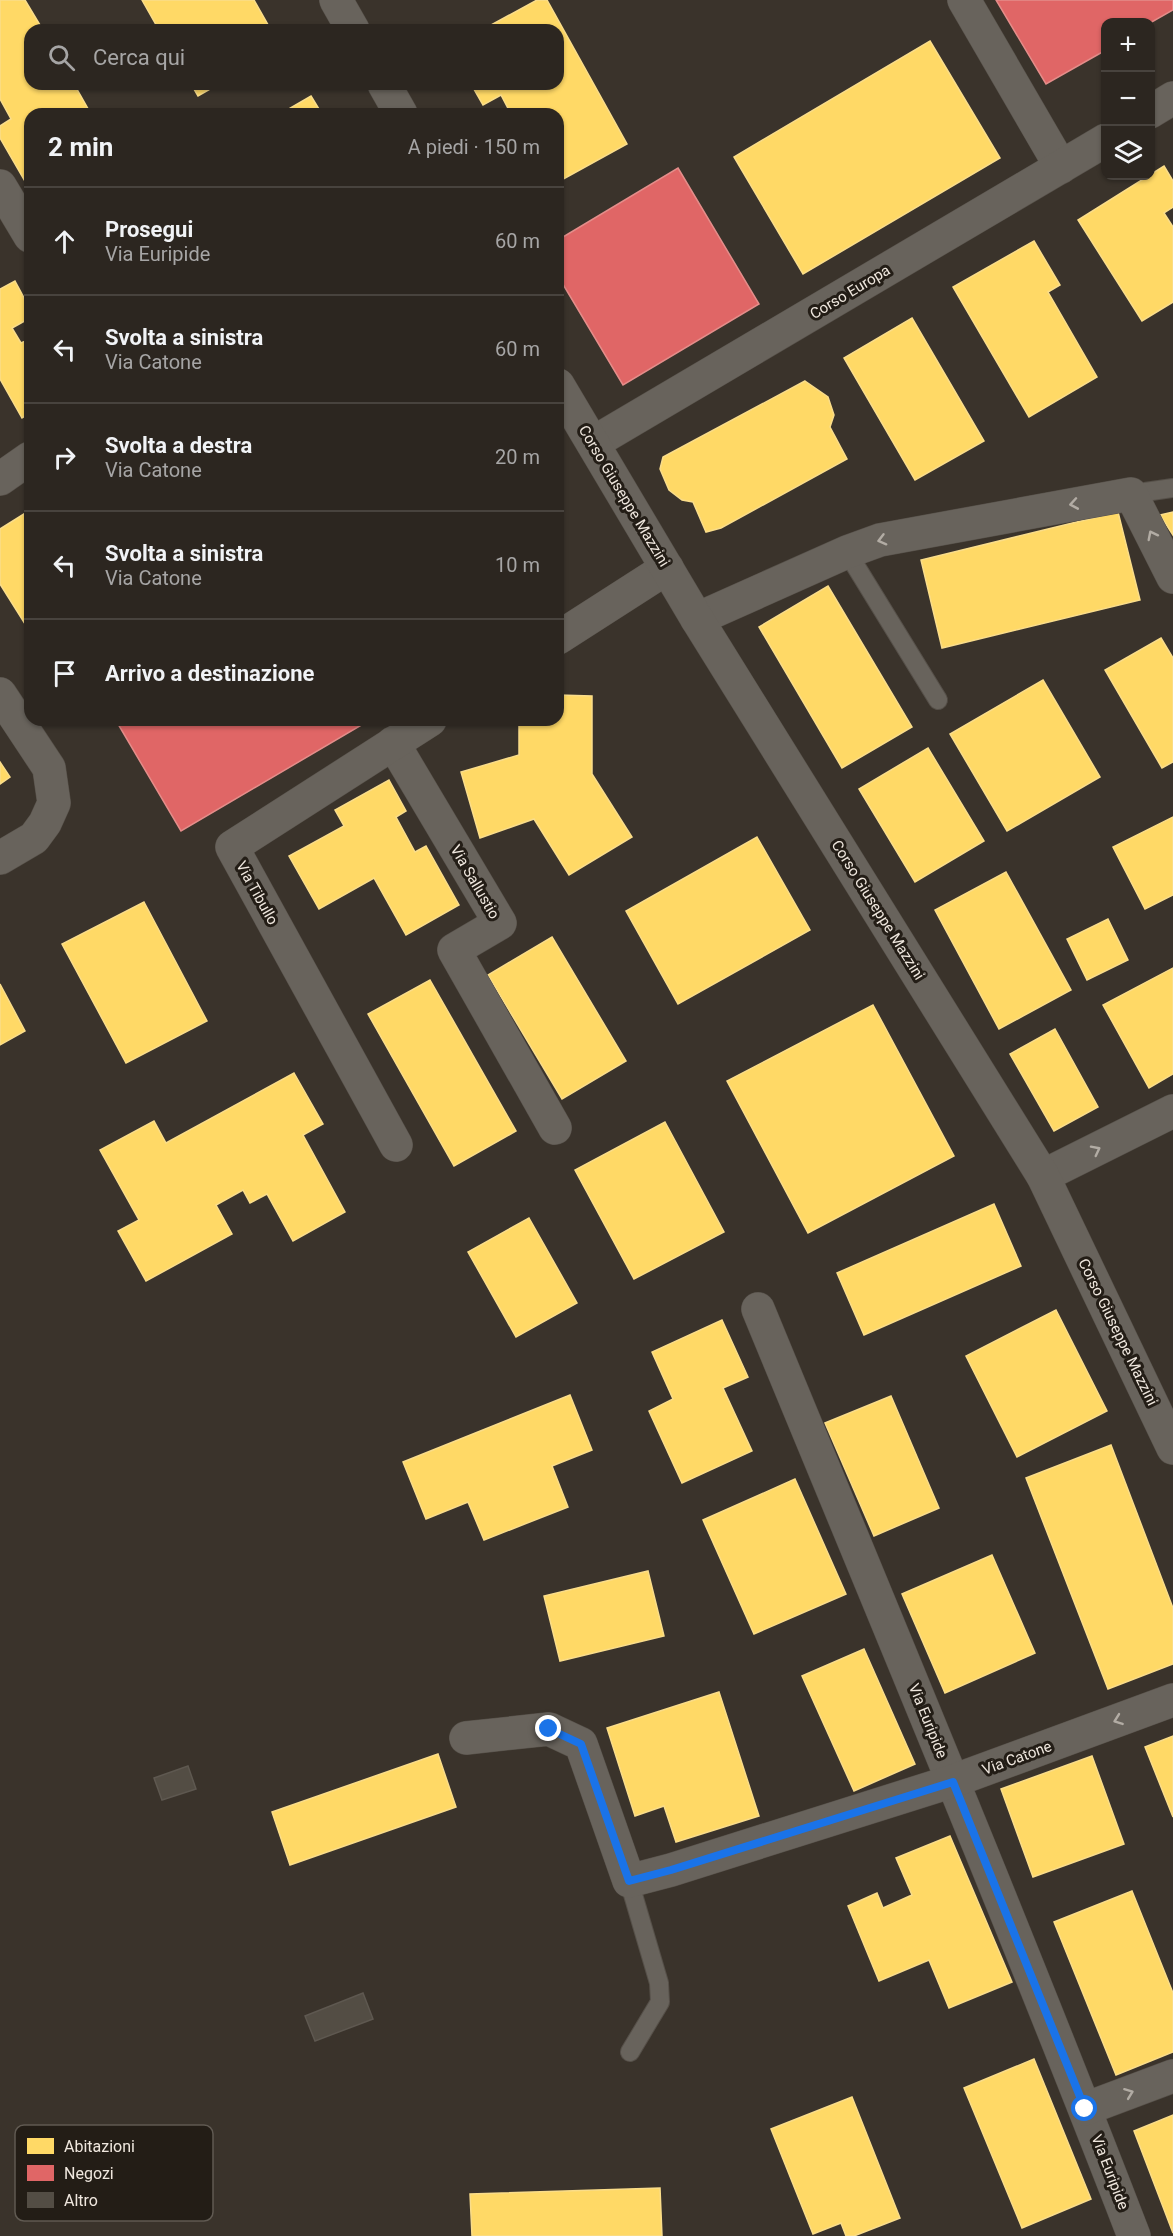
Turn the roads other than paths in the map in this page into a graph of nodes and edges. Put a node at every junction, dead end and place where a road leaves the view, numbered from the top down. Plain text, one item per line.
1 (336, 0) edge
2 (964, 0) edge
3 (350, 24) edge
4 (387, 90) edge
5 (1173, 98) edge
6 (398, 108) edge
7 (1155, 109) edge
8 (1101, 143) edge
9 (1061, 167) junction
10 (0, 186) edge
11 (24, 226) edge
12 (564, 395) edge
13 (593, 443) junction
14 (24, 462) edge
15 (0, 479) edge
16 (1173, 488) edge
17 (1131, 494) junction
18 (847, 552) junction
19 (667, 568) junction
20 (1173, 577) edge
21 (697, 619) junction
22 (564, 634) edge
23 (0, 694) edge
24 (938, 700) dead end
25 (420, 726) edge
26 (393, 743) junction
27 (0, 858) edge
28 (1173, 1111) edge
29 (555, 1128) dead end
30 (396, 1145) dead end
31 (1043, 1176) junction
32 (758, 1309) dead end
33 (1173, 1448) edge
34 (1173, 1700) edge
35 (466, 1738) dead end
36 (953, 1782) junction
37 (629, 1881) junction
38 (630, 2052) dead end
39 (1173, 2076) edge
40 (1085, 2109) junction
41 (1134, 2236) edge

1 - 3 street
2 - 9 street
4 - 6 street
5 - 7 street
8 - 9 street, Corso Europa
9 - 13 street, Corso Europa
10 - 11 street
12 - 13 street, Corso Giuseppe Mazzini
13 - 19 street, Corso Giuseppe Mazzini
14 - 15 street
16 - 17 lane
17 -> 18 street
20 -> 17 street
18 - 21 street
18 - 24 lane
19 - 21 street, Corso Giuseppe Mazzini
19 - 22 street
21 - 31 street, Corso Giuseppe Mazzini
23 - 27 street
25 - 26 street, Via Tibullo
26 - 29 street, Via Sallustio
26 - 30 street, Via Tibullo
31 -> 28 street
31 - 33 street, Corso Giuseppe Mazzini
32 - 36 street, Via Euripide
34 -> 36 street, Via Catone
35 - 37 street
36 - 37 street, Via Catone
36 - 40 street, Via Euripide
37 - 38 lane
40 -> 39 street
40 - 41 street, Via Euripide

